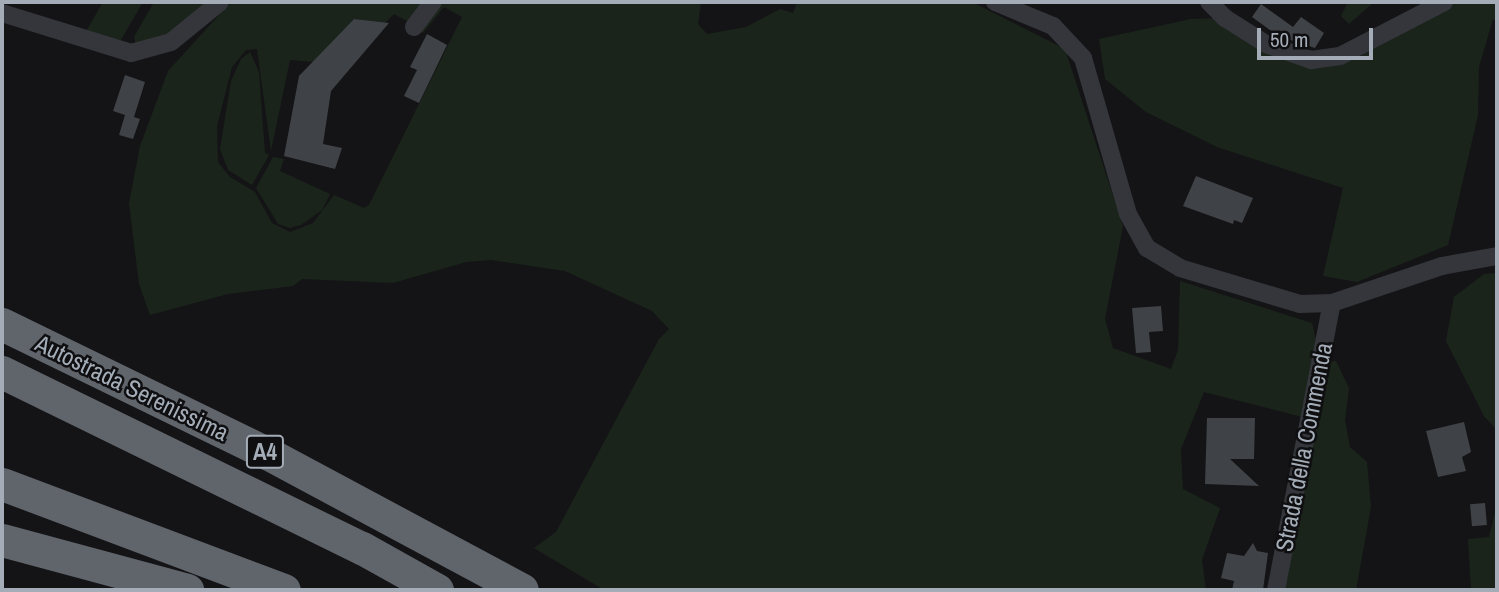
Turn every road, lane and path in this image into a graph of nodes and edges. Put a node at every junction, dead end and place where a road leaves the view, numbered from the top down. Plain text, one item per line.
1 (220, 2) edge
2 (433, 2) edge
3 (995, 2) edge
4 (1209, 2) edge
5 (1444, 2) edge
6 (2, 13) edge
7 (414, 27) dead end
8 (1497, 256) edge
9 (1332, 303) junction
10 (2, 324) edge
11 (2, 372) edge
12 (2, 484) edge
13 (4, 551) edge
14 (111, 590) edge
15 (187, 590) edge
16 (284, 590) edge
17 (437, 590) edge
18 (522, 590) edge
19 (1276, 590) edge

1 - 6 street
2 - 7 street
3 - 9 street, Strada della Commenda
4 - 5 street
8 - 9 street, Strada della Commenda
9 - 19 street, Strada della Commenda
10 - 18 highway, Autostrada Serenissima / A4
11 - 17 highway, Autostrada Serenissima / A4
12 - 16 highway
13 - 14 highway
13 - 15 highway

